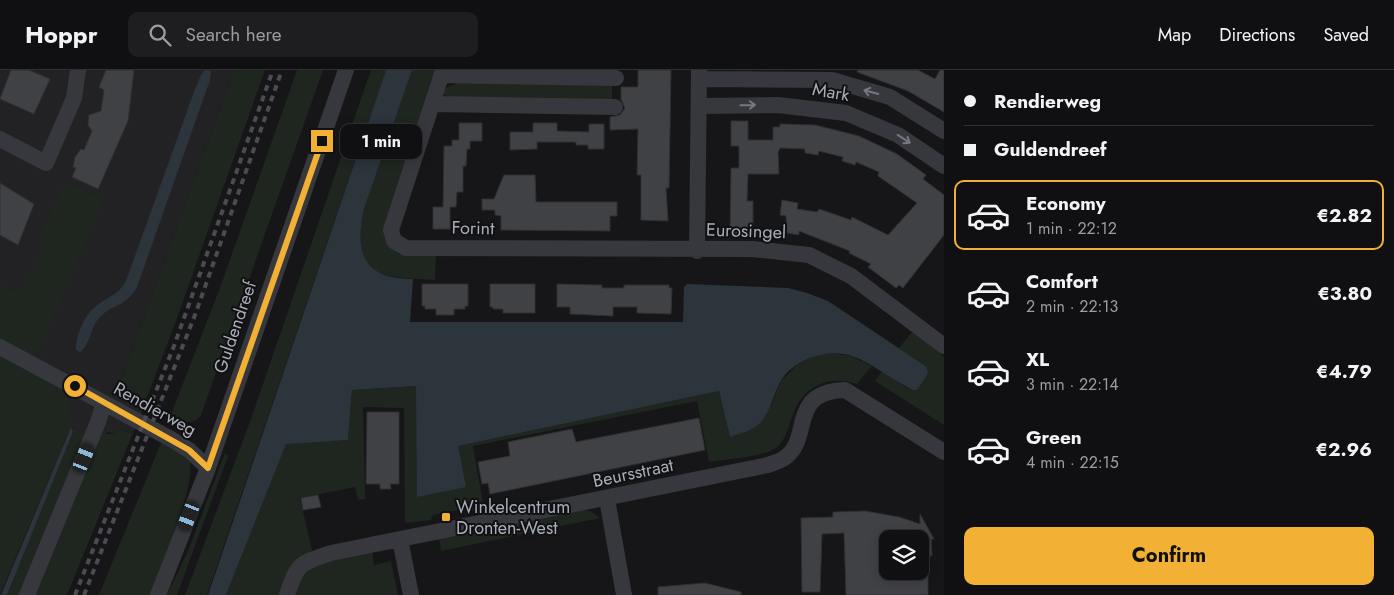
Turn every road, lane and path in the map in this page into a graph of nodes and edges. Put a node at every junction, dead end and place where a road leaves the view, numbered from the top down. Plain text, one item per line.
1 (78, 70) edge
2 (346, 70) edge
3 (442, 73) edge
4 (699, 74) edge
5 (616, 78) dead end
6 (432, 104) junction
7 (699, 106) junction
8 (615, 107) dead end
9 (944, 131) edge
10 (0, 139) edge
11 (944, 166) edge
12 (697, 251) junction
13 (0, 346) edge
14 (944, 346) edge
15 (104, 403) junction
16 (944, 452) edge
17 (208, 468) junction
18 (607, 499) junction
19 (400, 539) junction
20 (27, 595) edge
21 (158, 595) edge
22 (287, 595) edge
23 (411, 595) edge
24 (624, 595) edge

1 - 10 street
2 - 17 street, Guldendreef
3 - 5 street, Forint
3 - 6 street, Forint
4 - 7 street, Eurosingel
9 -> 4 street, Mark
6 - 8 street
6 - 12 street, Forint
7 -> 11 street, Mark
7 - 12 street, Eurosingel
12 - 14 street, Eurosingel
13 - 15 street, Rendierweg
15 - 17 street, Rendierweg
15 - 20 street
16 - 18 street, Beursstraat
17 - 21 street, Guldendreef
18 - 19 street, Beursstraat
18 - 24 street
19 - 22 street, Beursstraat
19 - 23 street

